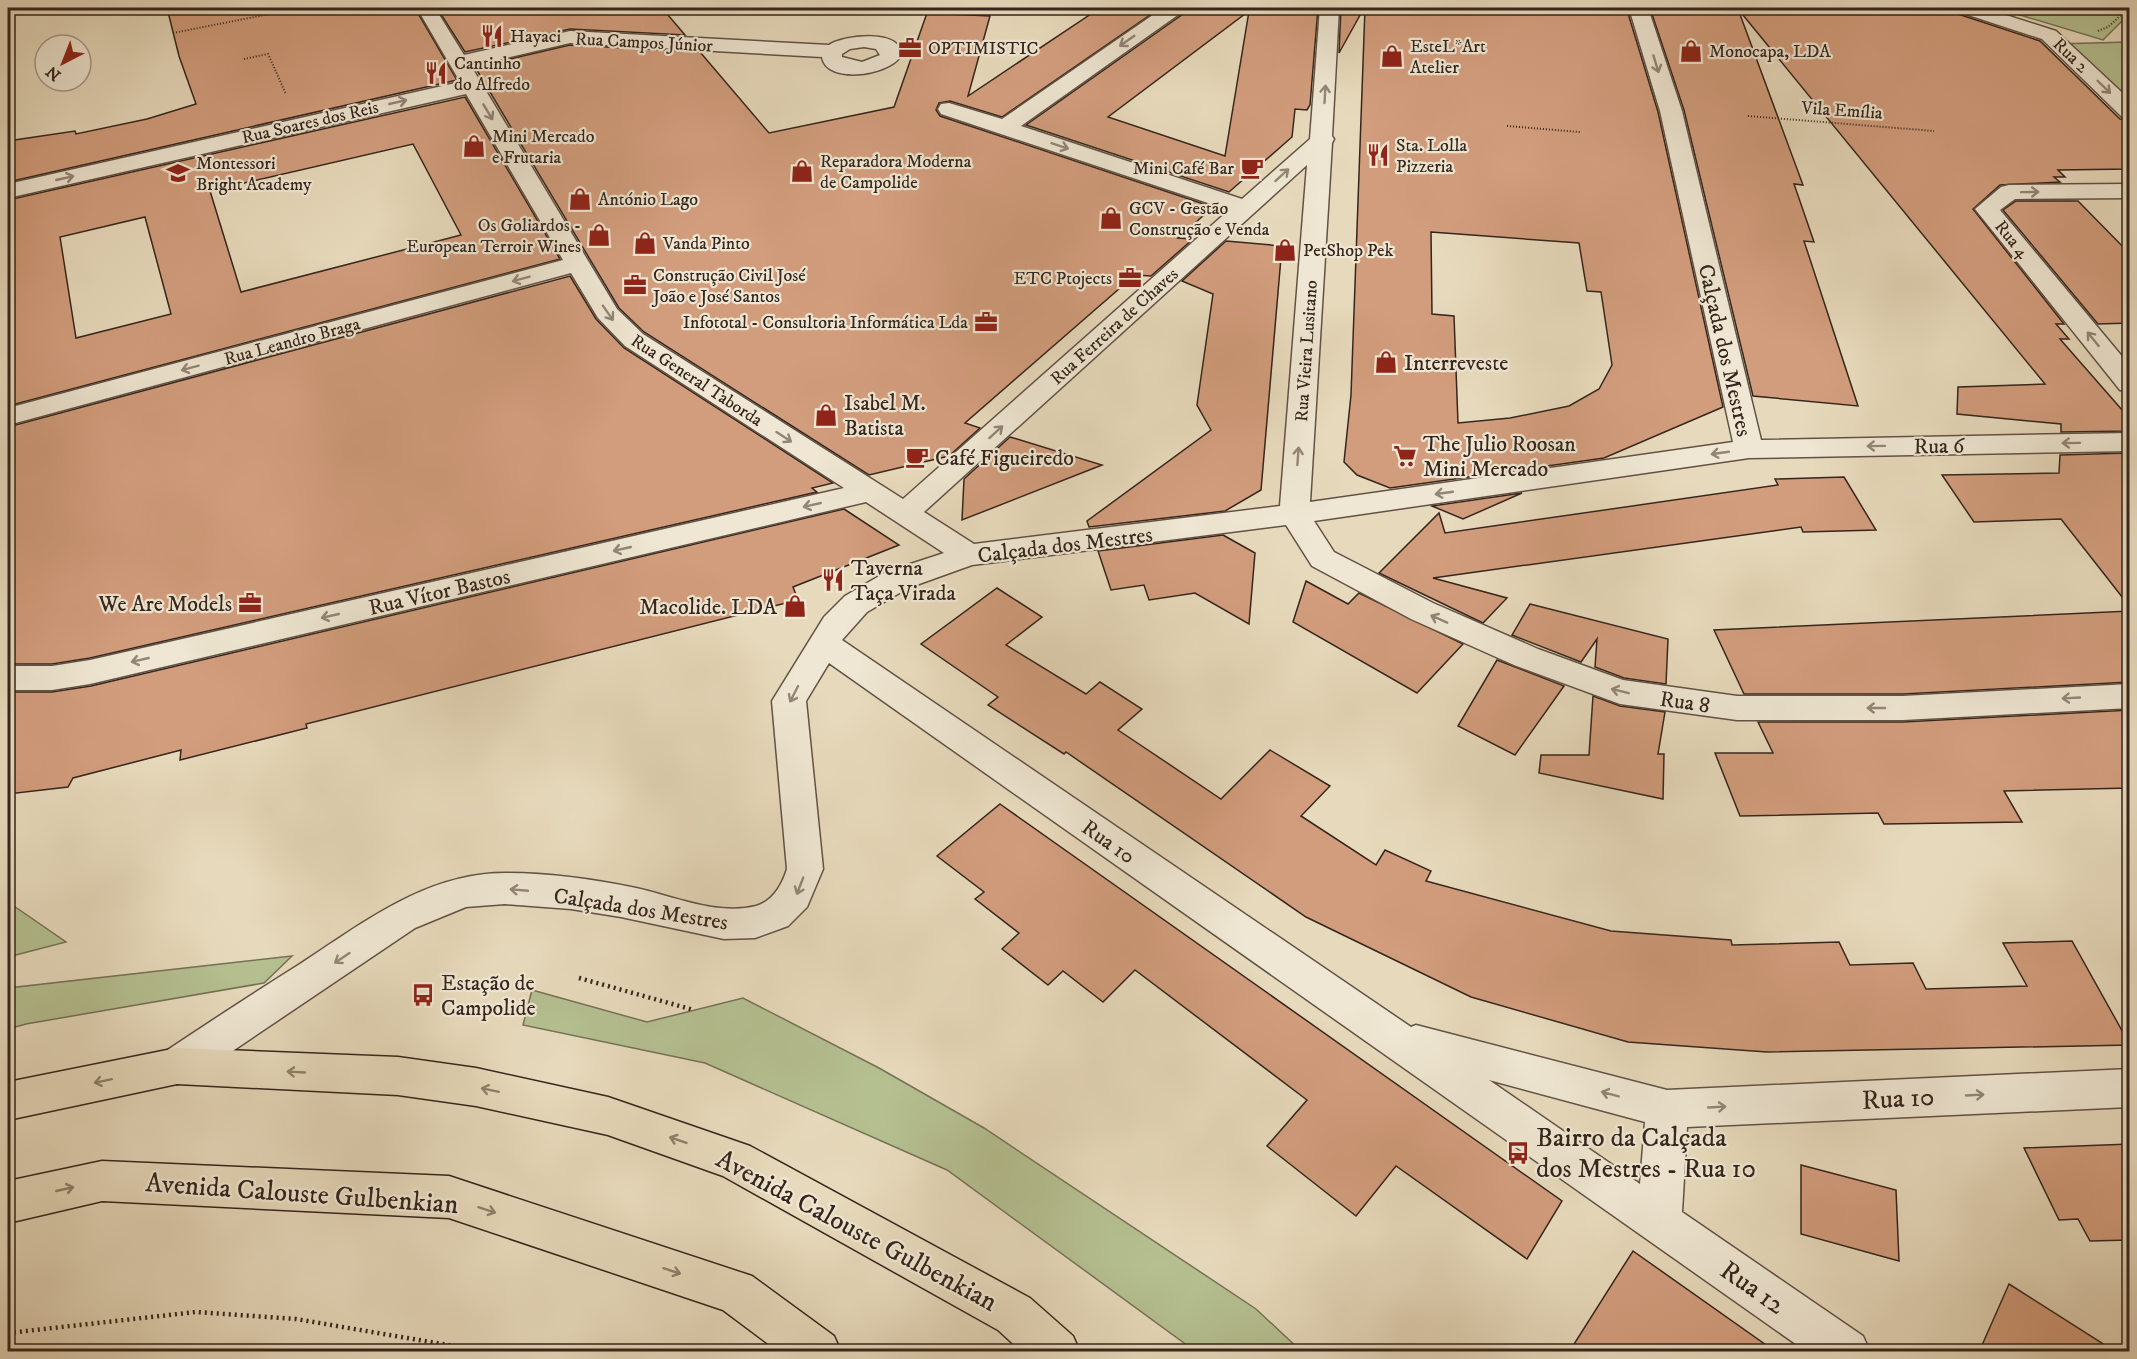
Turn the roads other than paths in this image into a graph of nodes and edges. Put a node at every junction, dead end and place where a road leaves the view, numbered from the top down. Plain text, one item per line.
1 (426, 8) edge
2 (1174, 8) edge
3 (1330, 8) edge
4 (1639, 8) edge
5 (1966, 8) edge
6 (832, 51) dead end
7 (458, 63) junction
8 (472, 86) junction
9 (949, 109) dead end
10 (2130, 112) edge
11 (1005, 127) junction
12 (1323, 139) junction
13 (2130, 190) edge
14 (8, 191) edge
15 (1246, 208) junction
16 (577, 264) junction
17 (2130, 384) edge
18 (8, 417) edge
19 (2130, 442) edge
20 (1749, 449) junction
21 (869, 492) junction
22 (905, 513) junction
23 (1293, 514) junction
24 (969, 555) junction
25 (825, 644) junction
26 (8, 678) edge
27 (2130, 696) edge
28 (1394, 1038) junction
29 (177, 1066) junction
30 (2130, 1088) edge
31 (8, 1101) edge
32 (1667, 1109) junction
33 (8, 1202) edge
34 (1659, 1222) junction
35 (818, 1352) edge
36 (1058, 1352) edge
37 (1847, 1352) edge

1 - 7 street, Rua General Taborda
2 -> 11 street
12 -> 3 street, Rua Vieira Lusitano
4 -> 20 street, Calçada dos Mestres
5 -> 10 street, Rua 2
6 - 7 street, Rua Campos Júnior
7 - 8 street, Rua General Taborda
14 -> 8 street, Rua Soares dos Reis
8 -> 16 street, Rua General Taborda
9 - 11 street
11 -> 15 street
15 -> 12 street, Rua Ferreira de Chaves
23 -> 12 street, Rua Vieira Lusitano
17 -> 13 street, Rua 4
22 -> 15 street, Rua Ferreira de Chaves
16 -> 18 street, Rua Leandro Braga
16 -> 21 street, Rua General Taborda
19 -> 20 street, Rua 6
20 -> 23 street, Calçada dos Mestres
21 - 22 street, Rua General Taborda
21 -> 26 street, Rua Vítor Bastos
22 - 24 street, Rua General Taborda
23 - 24 street, Calçada dos Mestres
27 -> 23 street, Rua 8
24 - 25 street, Calçada dos Mestres
25 - 28 street, Rua 10
25 -> 29 street, Calçada dos Mestres
32 -> 28 street, Rua 10
28 - 34 street, Rua 10
29 -> 31 main road, Avenida Calouste Gulbenkian
36 -> 29 main road, Avenida Calouste Gulbenkian
32 -> 30 street, Rua 10
32 - 34 street
33 -> 35 main road, Avenida Calouste Gulbenkian
34 - 37 street, Rua 12

